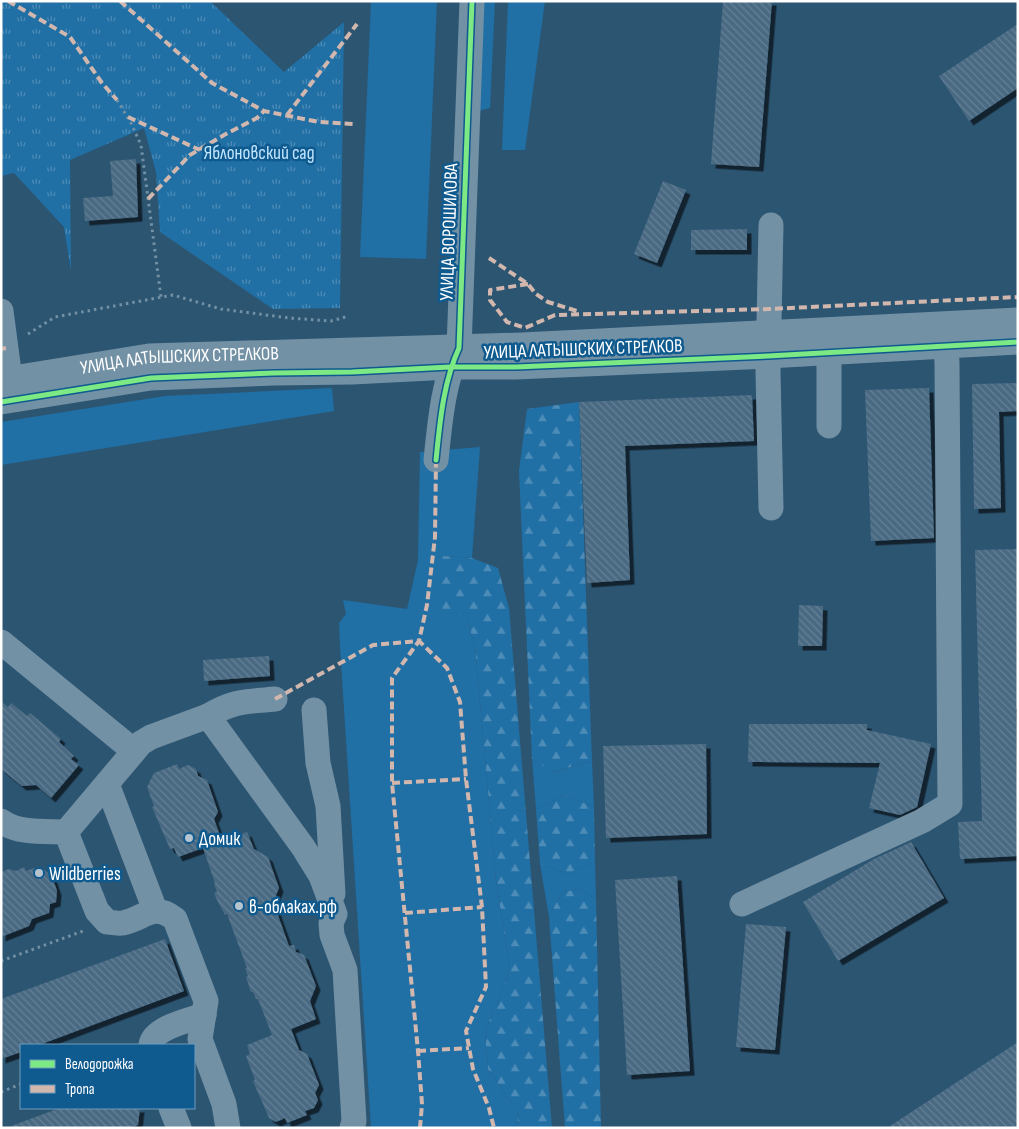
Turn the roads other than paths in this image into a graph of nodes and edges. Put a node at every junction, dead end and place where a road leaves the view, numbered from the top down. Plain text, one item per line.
1 (455, 1) edge
2 (472, 1) edge
3 (771, 225) dead end
4 (1, 311) edge
5 (1018, 320) edge
6 (945, 335) junction
7 (1018, 342) edge
8 (768, 345) junction
9 (829, 352) junction
10 (450, 354) junction
11 (6, 379) edge
12 (1, 402) edge
13 (829, 426) dead end
14 (436, 460) dead end
15 (771, 508) dead end
16 (1, 642) edge
17 (275, 700) dead end
18 (314, 710) dead end
19 (208, 716) junction
20 (134, 751) junction
21 (106, 784) junction
22 (9, 830) edge
23 (329, 830) junction
24 (66, 832) junction
25 (303, 847) junction
26 (742, 904) dead end
27 (155, 910) junction
28 (334, 914) junction
29 (204, 1015) junction
30 (151, 1044) edge
31 (171, 1109) edge
32 (179, 1128) edge
33 (228, 1128) edge
34 (352, 1128) edge

1 - 10 street, УЛИЦА ВОРОШИЛОВА
2 - 10 street, УЛИЦА ВОРОШИЛОВА
3 - 8 street
4 - 11 street
5 - 6 street, УЛИЦА ЛАТЫШСКИХ СТРЕЛКОВ
6 - 7 street, УЛИЦА ЛАТЫШСКИХ СТРЕЛКОВ
6 - 8 street, УЛИЦА ЛАТЫШСКИХ СТРЕЛКОВ
6 - 9 street, УЛИЦА ЛАТЫШСКИХ СТРЕЛКОВ
6 - 26 street
8 - 9 street, УЛИЦА ЛАТЫШСКИХ СТРЕЛКОВ
8 - 10 street, УЛИЦА ЛАТЫШСКИХ СТРЕЛКОВ
8 - 15 street
9 - 13 street
10 - 11 street, УЛИЦА ЛАТЫШСКИХ СТРЕЛКОВ
10 - 12 street, УЛИЦА ЛАТЫШСКИХ СТРЕЛКОВ
10 - 14 street, УЛИЦА ВОРОШИЛОВА
16 - 20 street
17 - 19 street
18 - 23 street
19 - 20 street
19 - 25 street
20 - 21 street
21 - 24 street
21 - 27 street
22 - 24 street
23 - 25 street
23 - 28 street
24 - 27 street
25 - 28 street
27 - 29 street
28 - 34 street
29 - 30 street
29 - 33 street
31 - 32 street

